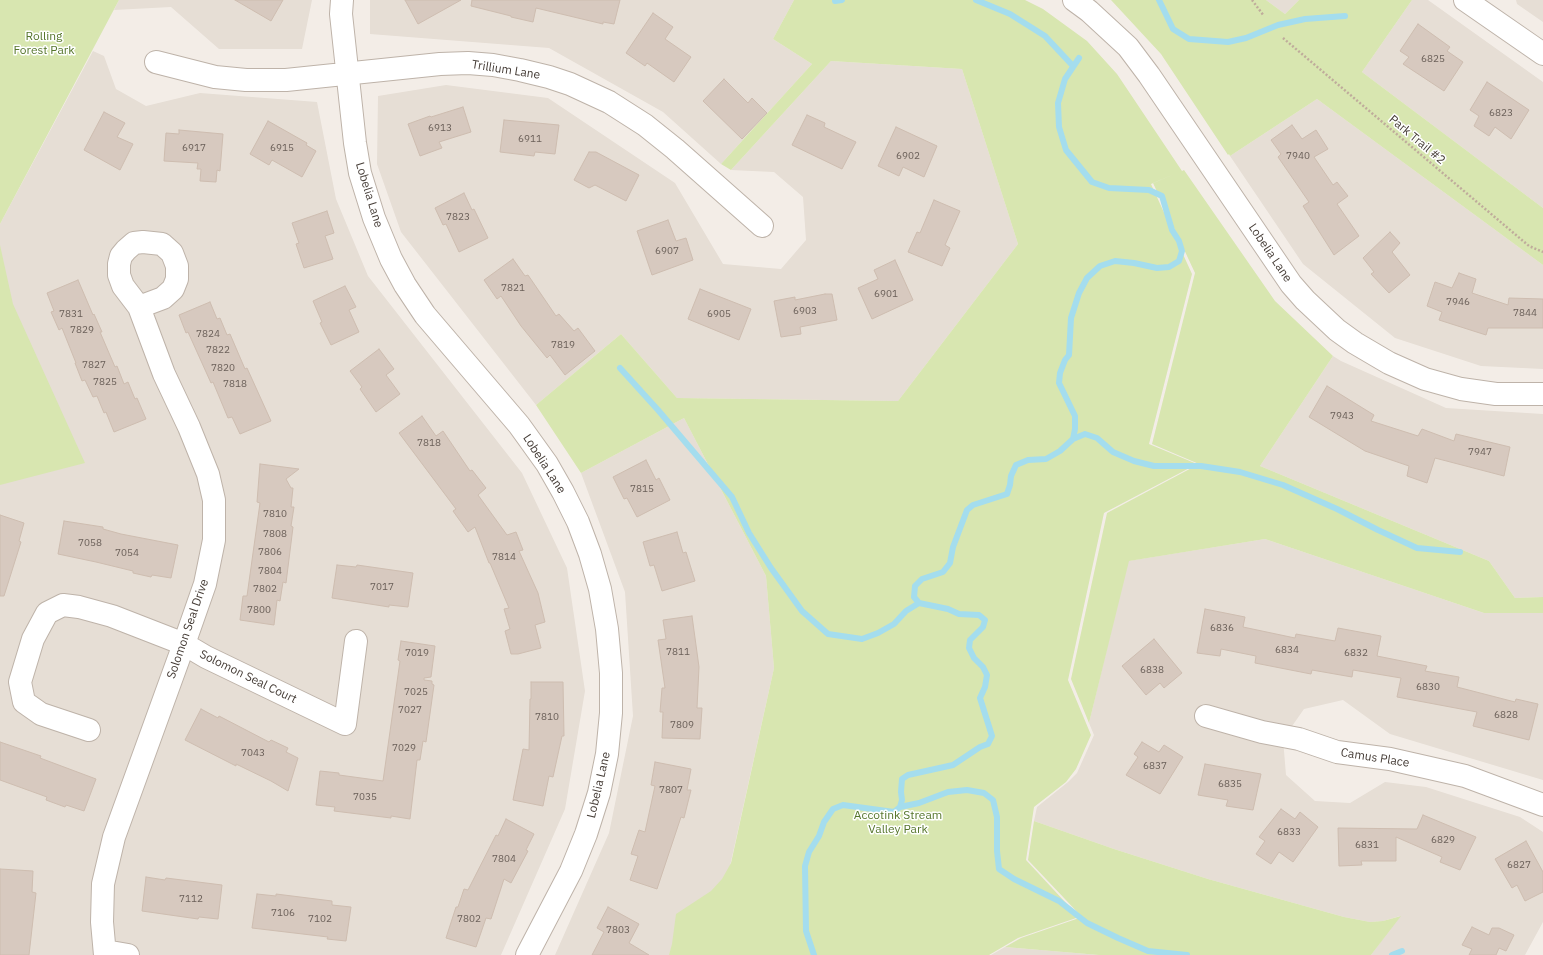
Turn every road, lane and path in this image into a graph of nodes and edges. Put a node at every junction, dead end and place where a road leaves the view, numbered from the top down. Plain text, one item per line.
1 (342, 0) edge
2 (1074, 0) edge
3 (1252, 0) edge
4 (1465, 0) edge
5 (1264, 16) dead end
6 (1283, 38) dead end
7 (1543, 54) edge
8 (156, 62) dead end
9 (348, 74) junction
10 (762, 226) dead end
11 (1543, 252) edge
12 (139, 307) dead end
13 (1543, 394) edge
14 (356, 642) dead end
15 (184, 644) junction
16 (1206, 716) dead end
17 (89, 730) dead end
18 (1543, 805) edge
19 (105, 953) edge
20 (128, 955) edge
21 (527, 955) edge

1 - 9 street, Lobelia Lane
2 - 13 street, Lobelia Lane
3 - 5 path
4 - 7 street
6 - 11 path, Park Trail #2
8 - 9 street, Trillium Lane
9 - 10 street, Trillium Lane
9 - 21 street, Lobelia Lane
12 - 15 street, Solomon Seal Drive
14 - 15 street, Solomon Seal Court
15 - 17 street, Solomon Seal Court
15 - 19 street, Solomon Seal Drive
16 - 18 street, Camus Place
19 - 20 street

